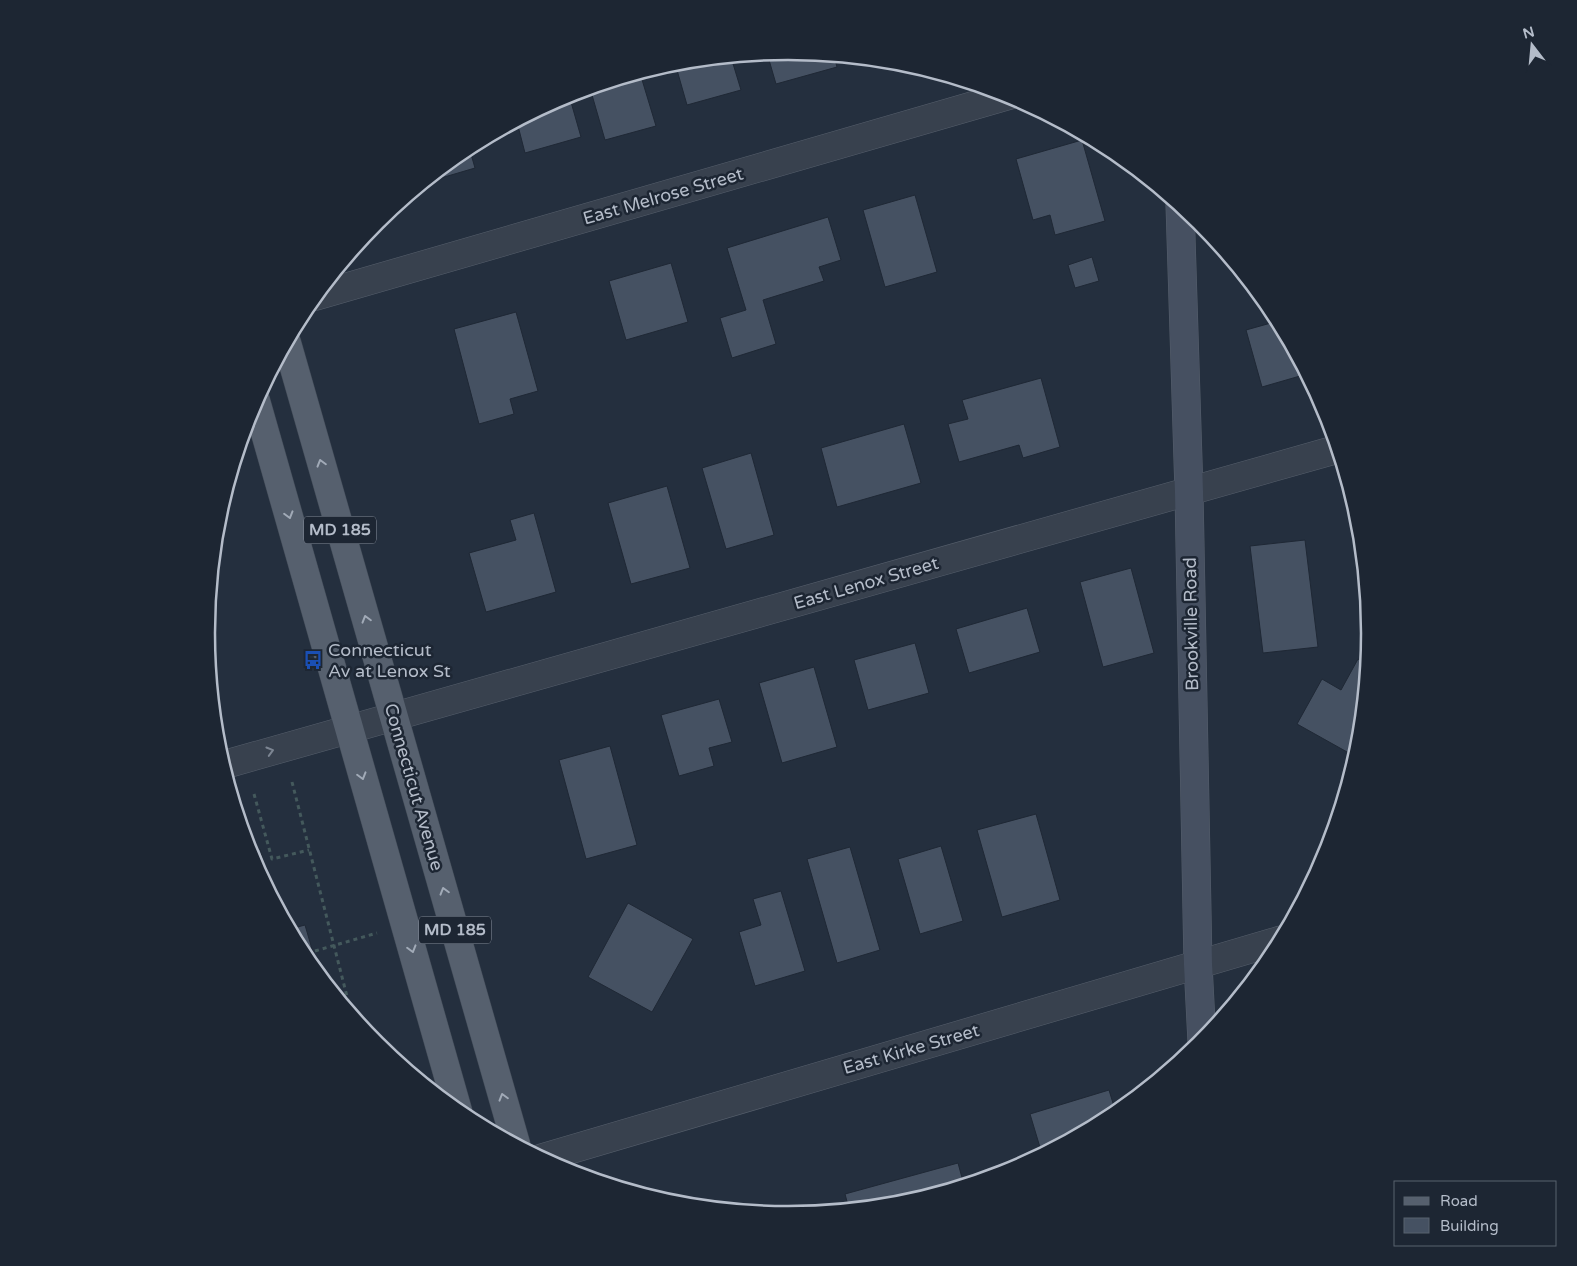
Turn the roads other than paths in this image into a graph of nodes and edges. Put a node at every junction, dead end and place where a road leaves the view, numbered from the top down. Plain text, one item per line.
1 (996, 99) edge
2 (1180, 215) edge
3 (328, 293) edge
4 (289, 351) edge
5 (259, 413) edge
6 (1332, 451) edge
7 (1188, 492) junction
8 (394, 716) junction
9 (348, 729) junction
10 (231, 763) edge
11 (1270, 943) edge
12 (1198, 964) junction
13 (1201, 1030) edge
14 (454, 1098) edge
15 (514, 1135) edge
16 (553, 1155) edge

1 - 3 street, East Melrose Street
2 - 7 main road, Brookville Road
8 -> 4 main road, Connecticut Avenue / MD 185
5 -> 9 main road, MD 185
6 - 7 street, East Lenox Street
7 - 8 street, East Lenox Street
7 - 12 main road, Brookville Road
8 - 9 street, East Lenox Street
15 -> 8 main road, Connecticut Avenue / MD 185
10 -> 9 street, East Lenox Street
9 -> 14 main road, MD 185
11 - 12 street, East Kirke Street
12 - 13 main road, Brookville Road
12 - 16 street, East Kirke Street

